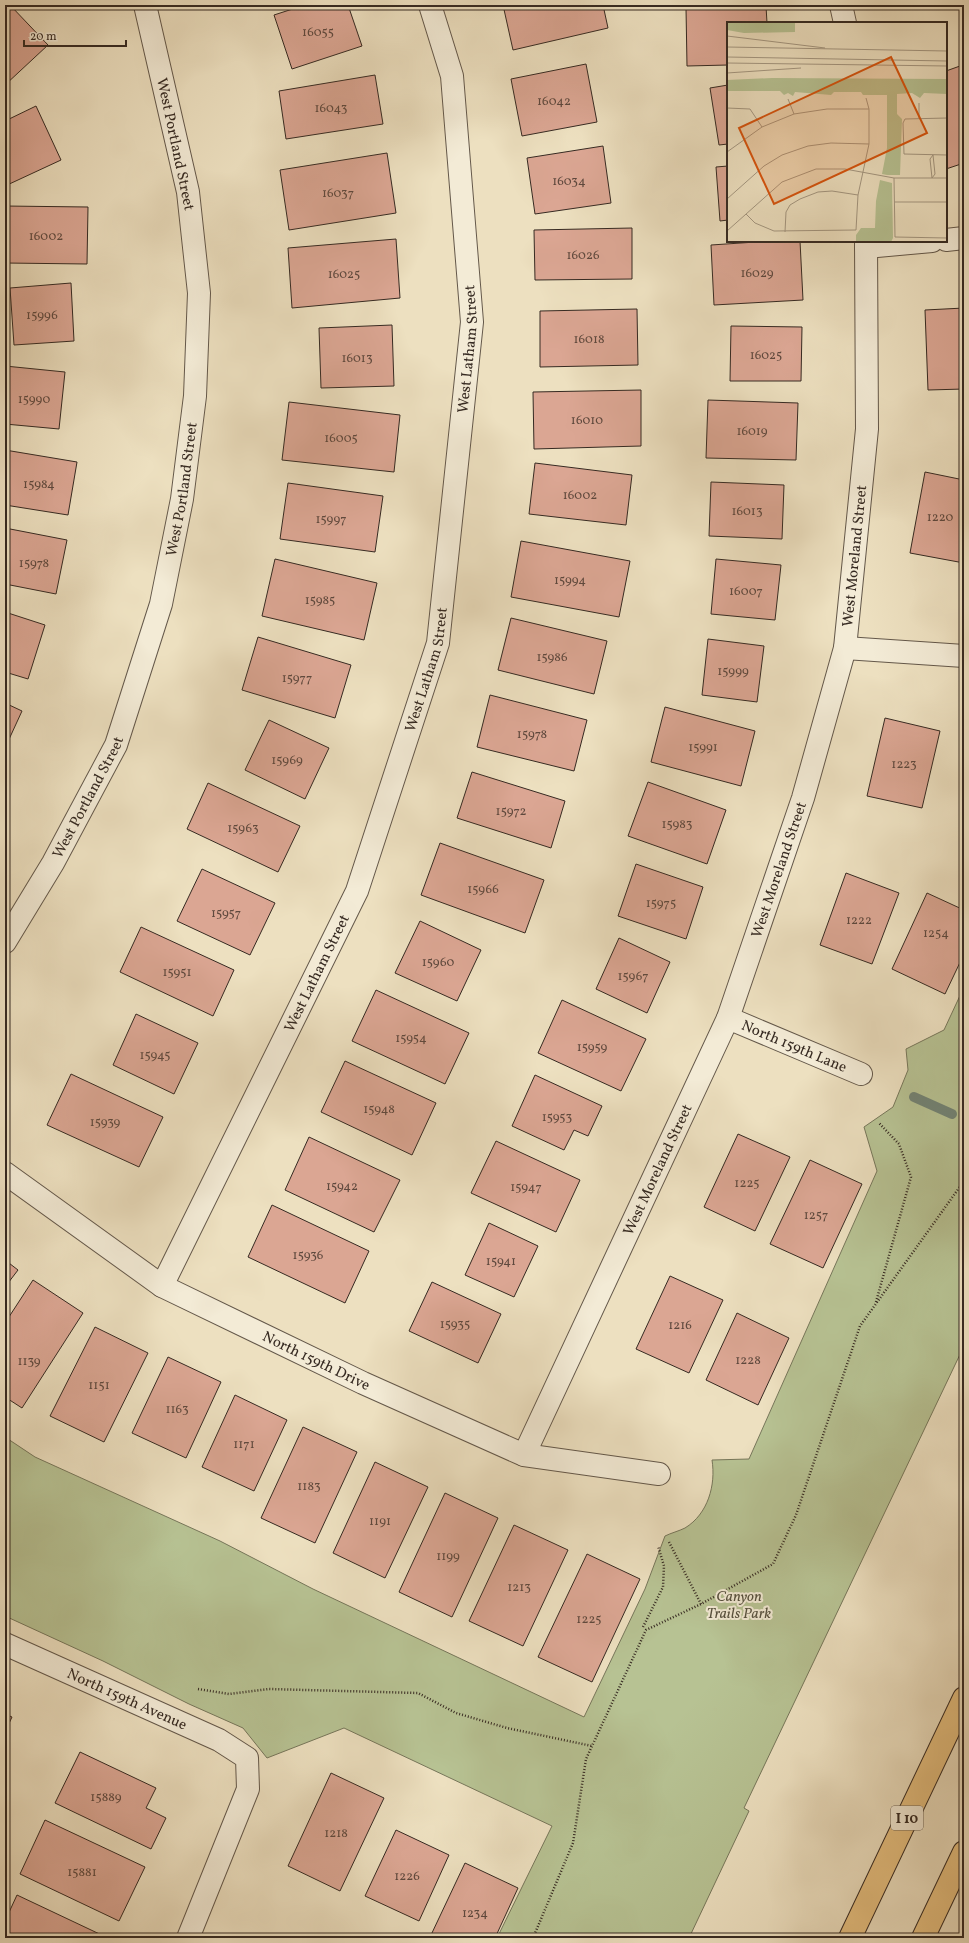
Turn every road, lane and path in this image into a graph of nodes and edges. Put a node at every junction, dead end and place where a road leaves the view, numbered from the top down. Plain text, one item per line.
1 (144, 5) edge
2 (430, 5) edge
3 (841, 5) edge
4 (845, 22) edge
5 (964, 238) edge
6 (947, 240) edge
7 (910, 242) edge
8 (866, 244) edge
9 (845, 648) junction
10 (964, 656) edge
11 (5, 942) edge
12 (728, 1018) junction
13 (861, 1074) dead end
14 (879, 1122) dead end
15 (5, 1174) edge
16 (964, 1181) edge
17 (162, 1286) junction
18 (875, 1304) junction
19 (524, 1455) junction
20 (659, 1474) dead end
21 (669, 1542) dead end
22 (658, 1546) dead end
23 (701, 1604) junction
24 (643, 1627) dead end
25 (5, 1644) edge
26 (198, 1689) dead end
27 (964, 1698) edge
28 (592, 1746) junction
29 (964, 1852) edge
30 (194, 1936) edge
31 (533, 1938) edge
32 (850, 1938) edge
33 (923, 1938) edge

1 - 11 street, West Portland Street
2 - 17 street, West Latham Street
3 - 4 street
5 - 6 street
7 - 8 street
8 - 9 street, West Moreland Street
9 - 10 street
9 - 12 street, West Moreland Street
12 - 13 street, North 159th Lane
12 - 19 street, West Moreland Street
14 - 18 path
15 - 17 street, North 159th Drive
16 - 18 path
17 - 19 street, North 159th Drive
18 - 23 path
19 - 20 street, North 159th Drive
21 - 23 path
22 - 24 path
23 - 28 path
25 - 30 street, North 159th Avenue
26 - 28 path
27 - 32 highway, I 10
28 - 31 path
29 - 33 highway

